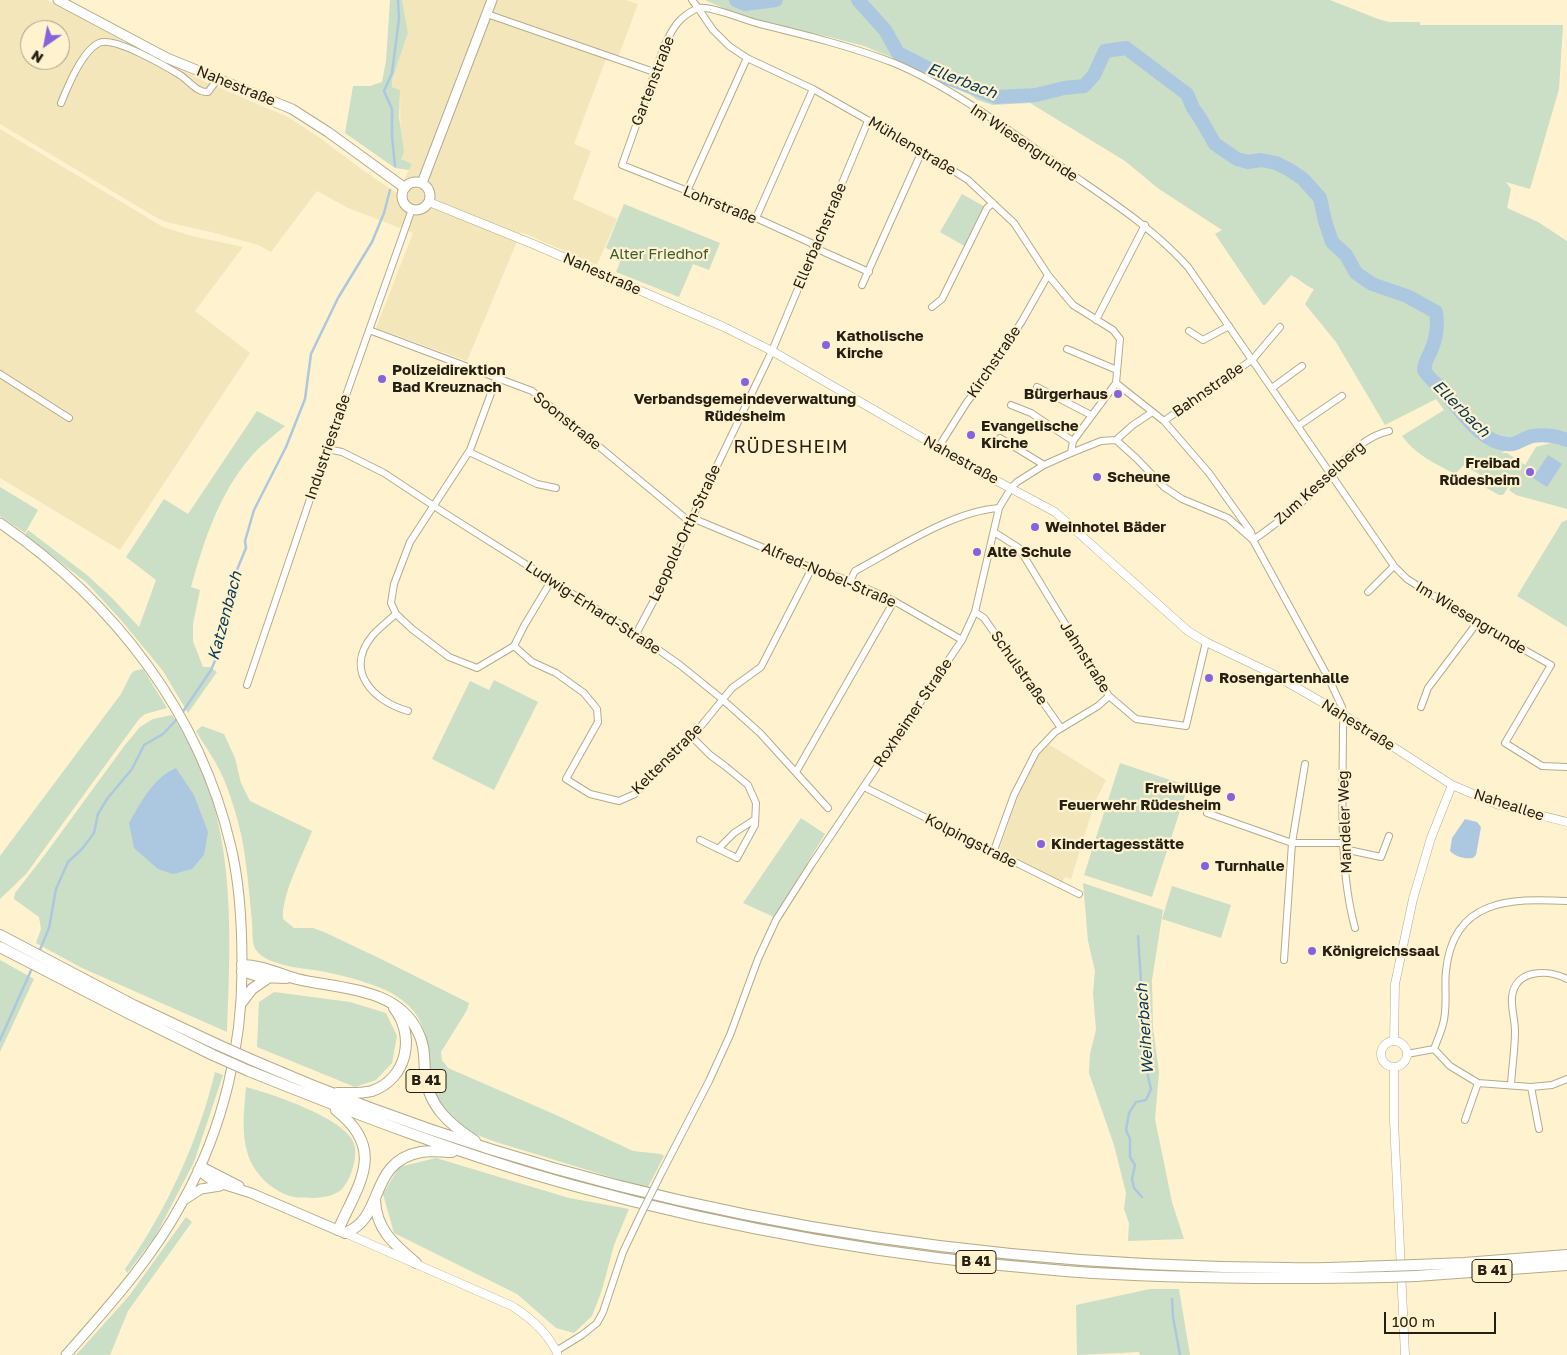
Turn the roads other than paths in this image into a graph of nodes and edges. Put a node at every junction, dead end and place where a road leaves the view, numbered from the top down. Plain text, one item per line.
1 (58, 0) edge
2 (492, 0) edge
3 (692, 0) edge
4 (698, 8) junction
5 (487, 14) junction
6 (747, 58) junction
7 (654, 72) junction
8 (216, 78) junction
9 (813, 89) junction
10 (60, 103) dead end
11 (868, 121) junction
12 (922, 151) junction
13 (622, 165) joint
14 (422, 183) junction
15 (405, 188) junction
16 (687, 191) junction
17 (429, 202) junction
18 (993, 203) junction
19 (412, 209) junction
20 (756, 218) junction
21 (1145, 225) junction
22 (815, 248) junction
23 (868, 272) junction
24 (1048, 275) junction
25 (862, 285) dead end
26 (932, 307) dead end
27 (1096, 320) junction
28 (1229, 326) junction
29 (1280, 327) dead end
30 (369, 330) junction
31 (1189, 330) dead end
32 (1067, 349) dead end
33 (772, 352) junction
34 (1252, 359) junction
35 (1302, 366) dead end
36 (1117, 370) junction
37 (0, 374) edge
38 (497, 377) junction
39 (1116, 383) junction
40 (1038, 388) dead end
41 (1272, 388) junction
42 (1342, 396) dead end
43 (1010, 405) dead end
44 (1152, 413) junction
45 (1091, 415) junction
46 (69, 418) dead end
47 (1164, 421) junction
48 (1298, 426) junction
49 (1389, 430) dead end
50 (1000, 438) dead end
51 (1116, 440) junction
52 (1073, 441) junction
53 (938, 448) junction
54 (327, 449) junction
55 (469, 452) junction
56 (1070, 453) junction
57 (1044, 465) junction
58 (1331, 474) junction
59 (556, 488) dead end
60 (1012, 488) junction
61 (433, 505) junction
62 (999, 508) junction
63 (691, 520) junction
64 (0, 523) edge
65 (994, 532) junction
66 (1254, 540) junction
67 (1394, 566) junction
68 (812, 568) junction
69 (551, 581) junction
70 (850, 581) junction
71 (1368, 592) dead end
72 (894, 601) junction
73 (975, 612) junction
74 (396, 614) junction
75 (1477, 623) junction
76 (636, 634) junction
77 (962, 640) junction
78 (1206, 642) junction
79 (514, 646) junction
80 (247, 685) dead end
81 (1109, 696) junction
82 (722, 699) junction
83 (1421, 707) dead end
84 (408, 711) dead end
85 (1344, 715) junction
86 (1061, 728) junction
87 (692, 736) junction
88 (1306, 764) dead end
89 (1567, 767) edge
90 (796, 772) junction
91 (1452, 785) junction
92 (864, 787) junction
93 (828, 808) dead end
94 (1207, 813) dead end
95 (754, 820) junction
96 (1567, 822) edge
97 (1389, 836) dead end
98 (700, 840) dead end
99 (1292, 843) junction
100 (1344, 846) junction
101 (718, 849) junction
102 (993, 852) junction
103 (1079, 894) dead end
104 (1567, 901) edge
105 (1355, 928) dead end
106 (0, 935) edge
107 (0, 946) edge
108 (20, 952) junction
109 (1284, 960) dead end
110 (242, 968) junction
111 (268, 978) junction
112 (297, 979) junction
113 (1567, 979) edge
114 (384, 999) junction
115 (242, 1002) junction
116 (1394, 1041) junction
117 (1434, 1049) junction
118 (215, 1050) junction
119 (1407, 1054) junction
120 (1394, 1067) junction
121 (1567, 1079) edge
122 (1478, 1083) junction
123 (1511, 1085) junction
124 (1531, 1087) junction
125 (328, 1098) junction
126 (1465, 1120) dead end
127 (1538, 1129) dead end
128 (490, 1150) junction
129 (464, 1152) junction
130 (199, 1168) junction
131 (224, 1185) junction
132 (251, 1193) junction
133 (376, 1194) junction
134 (184, 1200) junction
135 (342, 1232) junction
136 (1567, 1255) edge
137 (416, 1263) junction
138 (1567, 1265) edge
139 (1386, 1271) junction
140 (557, 1353) edge
141 (66, 1355) edge
142 (1405, 1355) edge

1 - 8 main road, Nahestraße
2 - 5 main road
3 - 4 street
4 - 6 street, Mühlenstraße
4 - 7 street, Gartenstraße
4 - 21 street, Im Wiesengrunde
5 - 7 street
5 - 14 main road
6 - 9 street, Mühlenstraße
6 - 16 street
7 - 13 street, Gartenstraße
8 - 10 street
8 - 15 main road, Nahestraße
9 - 11 street, Mühlenstraße
9 - 20 street
11 - 12 street, Mühlenstraße
11 - 22 street, Ellerbachstraße
12 - 18 street, Mühlenstraße
12 - 23 street
13 - 16 street, Lohrstraße
14 - 15 main road
14 - 17 main road
15 - 19 main road
16 - 20 street, Lohrstraße
17 - 19 main road
17 - 33 street, Nahestraße
18 - 24 street, Mühlenstraße
18 - 26 street
19 - 30 street, Industriestraße
20 - 22 street, Lohrstraße
21 - 27 street
21 - 28 street, Im Wiesengrunde
22 - 23 street, Lohrstraße
22 - 33 street, Ellerbachstraße
23 - 25 street
24 - 27 street, Mühlenstraße
24 - 53 street, Kirchstraße
27 - 36 street, Mühlenstraße
28 - 31 street
28 - 34 street, Im Wiesengrunde
29 - 34 street
30 - 38 street, Soonstraße
30 - 54 street, Industriestraße
32 - 36 street
33 - 53 street, Nahestraße
33 - 63 street, Leopold-Orth-Straße
34 - 41 street, Im Wiesengrunde
34 - 47 street, Bahnstraße
35 - 41 street
36 - 39 street, Mühlenstraße
37 - 46 street
38 - 55 street
38 - 63 street, Soonstraße
39 - 44 street
39 - 45 street
40 - 45 street
41 - 48 street, Im Wiesengrunde
42 - 48 street
43 - 52 street
44 - 47 street
44 - 51 street
45 - 52 street
47 - 66 street
48 - 58 street, Im Wiesengrunde
49 - 58 street, Zum Kesselberg
50 - 57 street
51 - 56 street, Roxheimer Straße
51 - 66 street
52 - 56 street
53 - 60 street, Nahestraße
54 - 61 street, Ludwig-Erhard-Straße
54 - 80 street, Industriestraße
55 - 59 street
55 - 61 street
56 - 57 street, Roxheimer Straße
57 - 60 street, Roxheimer Straße
58 - 66 street, Zum Kesselberg
58 - 67 street, Im Wiesengrunde
60 - 62 street, Roxheimer Straße
60 - 78 street, Nahestraße
61 - 69 street, Ludwig-Erhard-Straße
61 - 74 street
62 - 65 street, Roxheimer Straße
62 - 70 street
63 - 68 street, Alfred-Nobel-Straße
63 - 76 street, Leopold-Orth-Straße
64 - 110 main road
65 - 73 street, Roxheimer Straße
65 - 81 street, Jahnstraße
66 - 85 street
67 - 71 street
67 - 75 street, Im Wiesengrunde
68 - 70 street, Alfred-Nobel-Straße
68 - 82 street, Keltenstraße
69 - 76 street, Ludwig-Erhard-Straße
69 - 79 street
70 - 72 street, Alfred-Nobel-Straße
72 - 77 street, Alfred-Nobel-Straße
72 - 90 street
73 - 77 street, Roxheimer Straße
73 - 86 street, Schulstraße
74 - 79 street
74 - 84 street
75 - 83 street
75 - 89 street, Im Wiesengrunde
76 - 82 street, Ludwig-Erhard-Straße
77 - 92 street, Roxheimer Straße
78 - 81 street, Jahnstraße
78 - 85 street, Nahestraße
79 - 87 street, Keltenstraße
81 - 86 street
82 - 87 street, Keltenstraße
82 - 90 street, Ludwig-Erhard-Straße
85 - 91 street, Nahestraße
85 - 100 street, Mandeler Weg
86 - 102 street
87 - 95 street
88 - 99 street
90 - 93 street, Ludwig-Erhard-Straße
91 - 96 street, Naheallee
91 - 116 street
92 - 102 street, Kolpingstraße
92 - 140 street, Roxheimer Straße, bridge
94 - 99 street
95 - 101 street
95 - 101 street
97 - 100 street
98 - 101 street
99 - 100 street
99 - 109 street
100 - 105 street, Mandeler Weg
102 - 103 street, Kolpingstraße
104 - 117 street
106 - 108 highway, B 41
107 - 108 highway, B 41
108 - 118 highway, B 41
110 - 111 highway
110 - 112 highway
110 - 115 main road
111 - 112 highway
111 - 115 highway
112 - 114 highway
113 - 123 street
114 - 125 highway, B 41
114 - 128 highway, B 41
115 - 130 main road
116 - 119 street
116 - 120 street
117 - 119 street
117 - 122 street
118 - 125 highway, B 41, bridge
118 - 125 highway, B 41, bridge
119 - 120 street
120 - 142 street
121 - 124 street
122 - 123 street
122 - 126 street
123 - 124 street
124 - 127 street
125 - 128 highway, B 41
125 - 129 highway, B 41
125 - 135 highway, B 41
128 - 139 highway, B 41
129 - 133 highway, B 41
129 - 139 highway, B 41
130 - 131 main road
130 - 132 main road
130 - 134 main road
131 - 132 main road
131 - 134 main road
132 - 135 main road
133 - 135 highway, B 41
133 - 137 highway
134 - 141 main road
135 - 137 street
136 - 139 highway, B 41, bridge
137 - 140 street
138 - 139 highway, B 41, bridge

